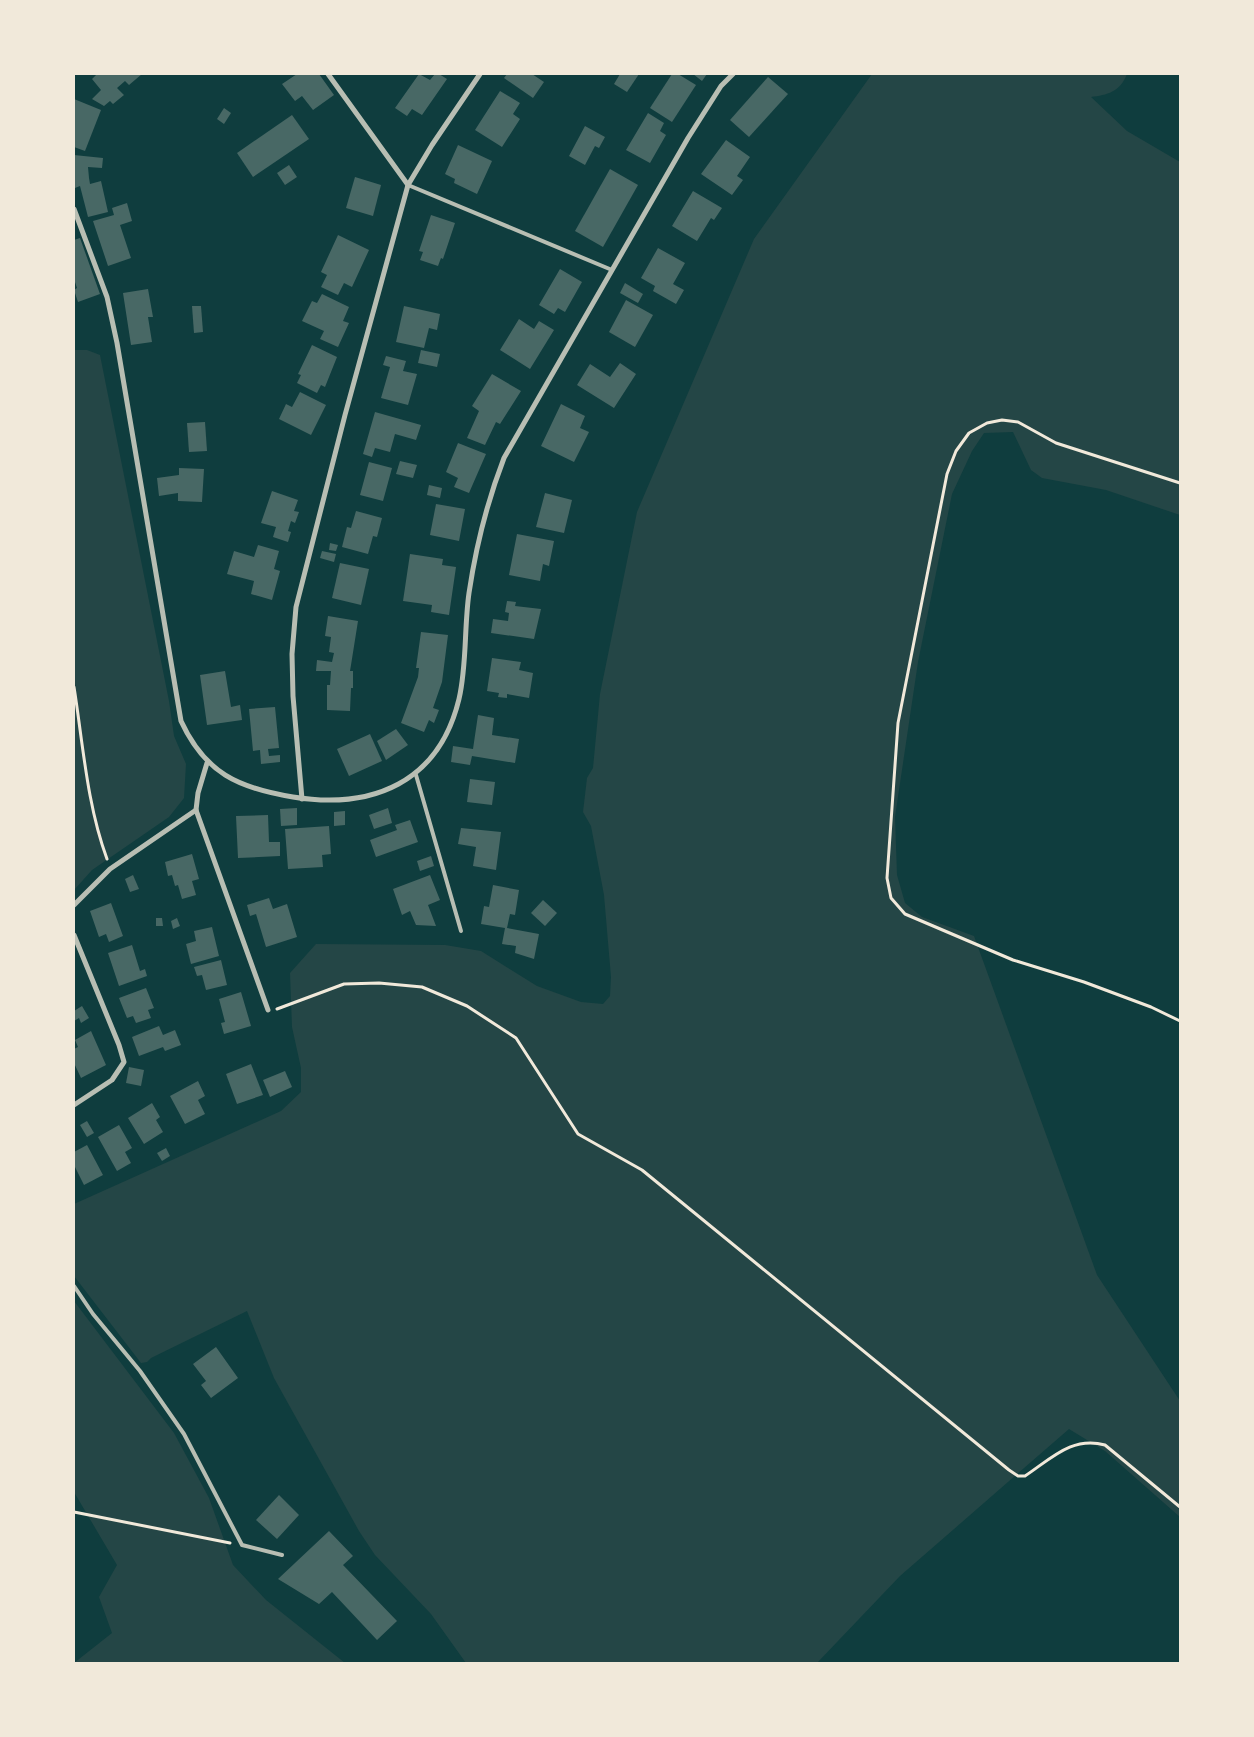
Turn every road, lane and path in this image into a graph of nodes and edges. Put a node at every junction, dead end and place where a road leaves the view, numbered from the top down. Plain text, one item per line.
1 (328, 74) edge
2 (480, 74) edge
3 (733, 74) edge
4 (408, 185) junction
5 (74, 208) edge
6 (612, 270) junction
7 (1180, 483) edge
8 (74, 688) edge
9 (208, 763) junction
10 (416, 775) junction
11 (302, 799) junction
12 (196, 810) junction
13 (110, 869) junction
14 (74, 905) edge
15 (461, 931) dead end
16 (74, 935) edge
17 (268, 1010) joint
18 (1180, 1022) edge
19 (74, 1105) edge
20 (74, 1286) edge
21 (1180, 1507) edge
22 (74, 1512) edge
23 (242, 1545) junction
24 (282, 1555) dead end

1 - 4 street
2 - 4 street
3 - 6 street
4 - 6 lane
4 - 11 street
5 - 9 street
6 - 10 street
7 - 18 path
8 - 13 path
9 - 11 street
9 - 12 street
10 - 11 street
10 - 15 lane
12 - 13 street
12 - 17 street
13 - 14 street
16 - 19 street
17 - 21 path
20 - 23 lane
22 - 23 path
23 - 24 lane

